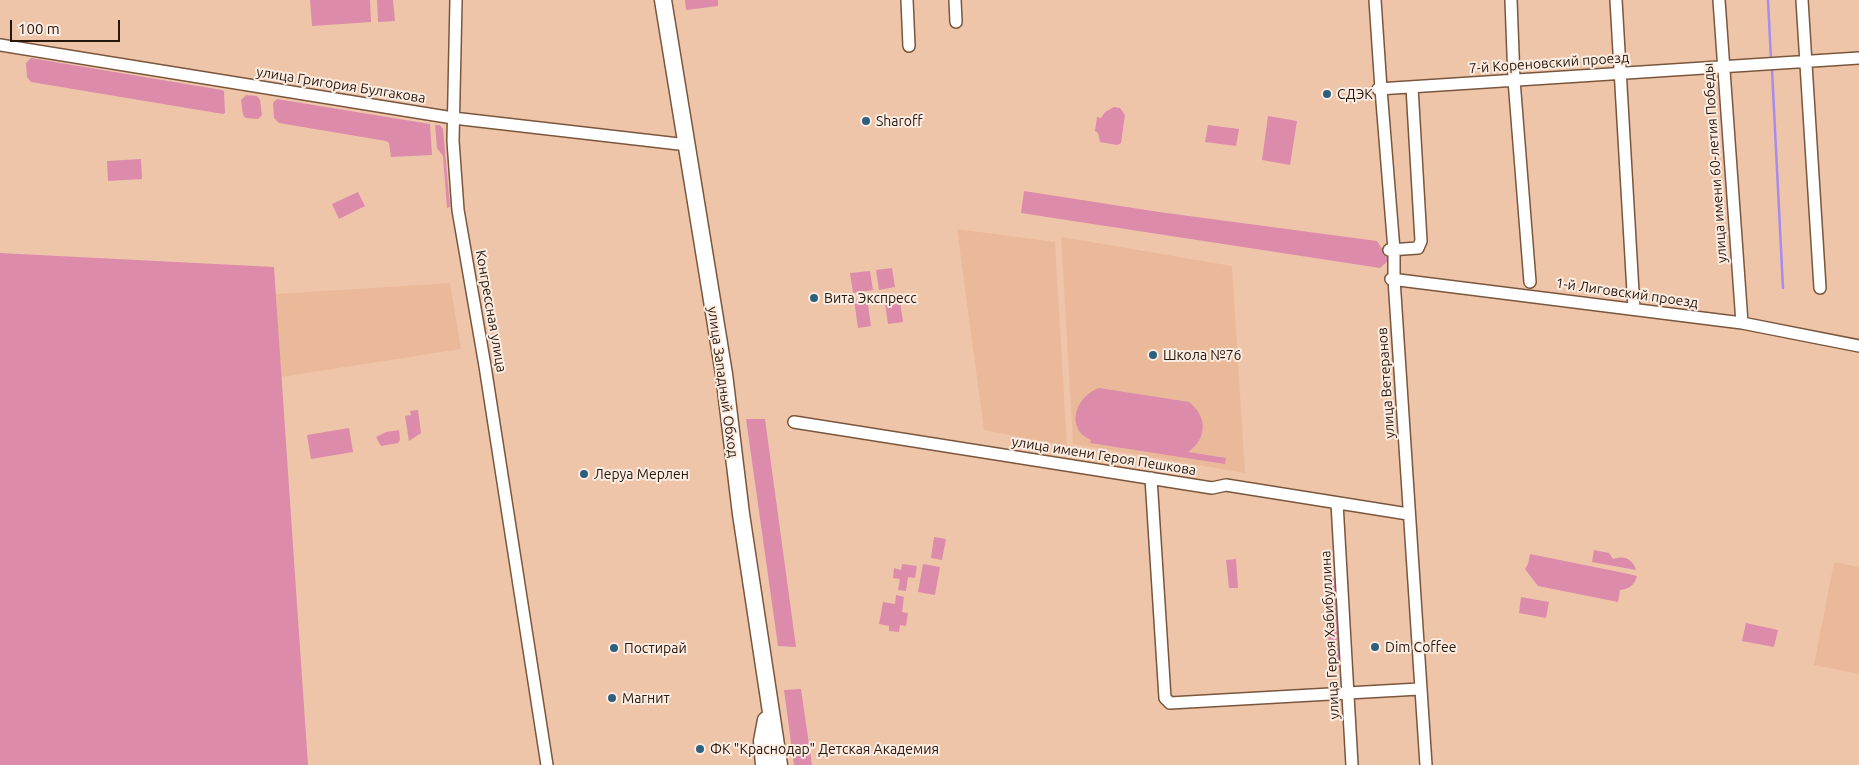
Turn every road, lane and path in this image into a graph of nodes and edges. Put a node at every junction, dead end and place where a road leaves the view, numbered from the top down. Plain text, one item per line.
1 (456, 0) edge
2 (658, 0) edge
3 (663, 0) edge
4 (907, 0) edge
5 (955, 0) edge
6 (1374, 0) edge
7 (1511, 0) edge
8 (1616, 0) edge
9 (1719, 0) edge
10 (1802, 0) edge
11 (956, 22) dead end
12 (0, 45) edge
13 (909, 46) dead end
14 (1859, 58) edge
15 (1806, 62) junction
16 (1723, 68) junction
17 (1620, 73) junction
18 (1514, 80) junction
19 (1412, 87) junction
20 (1379, 89) junction
21 (453, 118) junction
22 (679, 144) junction
23 (1391, 250) junction
24 (1392, 279) junction
25 (1530, 282) dead end
26 (1820, 288) dead end
27 (1634, 309) junction
28 (1742, 323) junction
29 (1859, 346) edge
30 (794, 422) dead end
31 (1151, 478) junction
32 (1337, 503) junction
33 (1408, 514) junction
34 (1419, 689) junction
35 (1348, 693) junction
36 (766, 720) junction
37 (548, 765) edge
38 (764, 765) edge
39 (773, 765) edge
40 (779, 765) edge
41 (1352, 765) edge
42 (1425, 765) edge

1 - 21 street, Конгрессная улица
2 - 22 highway, улица Западный Обход
3 - 40 highway, улица Западный Обход
4 - 13 street
5 - 11 street
6 - 20 street, улица Ветеранов
7 - 18 street
8 - 17 street
9 - 16 street, улица имени 60-летия Победы
10 - 15 street
12 - 21 street, улица Григория Булгакова
14 - 15 street
15 - 16 street
15 - 26 street
16 - 17 street, 7-й Кореновский проезд
16 - 28 street, улица имени 60-летия Победы
17 - 18 street, 7-й Кореновский проезд
17 - 27 street
18 - 19 street, 7-й Кореновский проезд
18 - 25 street
19 - 20 street, 7-й Кореновский проезд
19 - 23 street
20 - 23 street, улица Ветеранов
21 - 22 street, улица Григория Булгакова
21 - 37 street, Конгрессная улица
22 - 36 highway, улица Западный Обход
23 - 24 street, улица Ветеранов
24 - 27 street, 1-й Лиговский проезд
24 - 33 street, улица Ветеранов
24 - 42 street, улица Ветеранов
27 - 28 street, 1-й Лиговский проезд
28 - 29 street, 1-й Лиговский проезд
30 - 31 street, улица имени Героя Пешкова
31 - 32 street, улица имени Героя Пешкова
31 - 35 street
32 - 33 street, улица имени Героя Пешкова
32 - 35 street, улица Героя Хабибуллина
33 - 34 street, улица Ветеранов
34 - 35 street
34 - 42 street, улица Ветеранов
35 - 41 street, улица Героя Хабибуллина
36 - 38 highway
36 - 39 highway, улица Западный Обход

